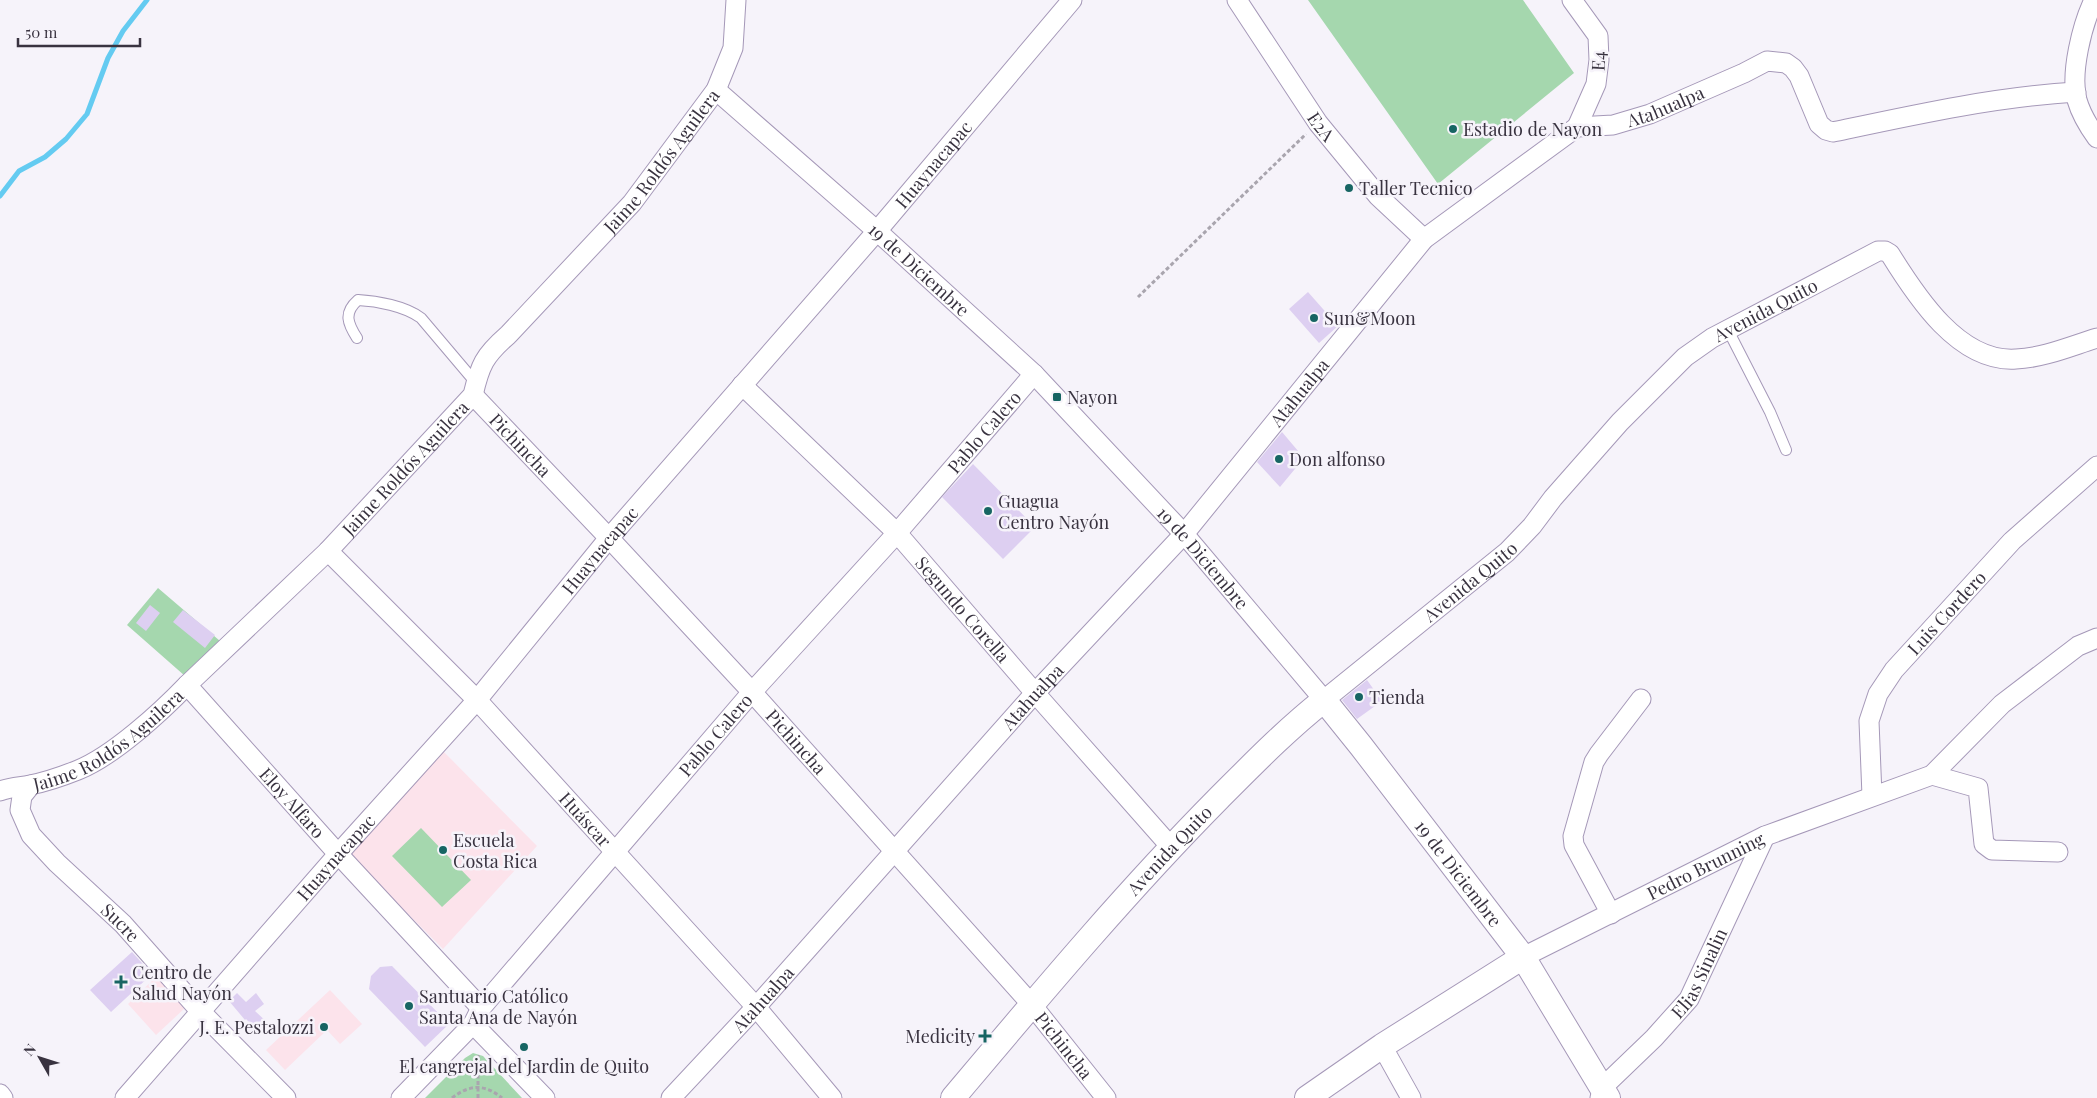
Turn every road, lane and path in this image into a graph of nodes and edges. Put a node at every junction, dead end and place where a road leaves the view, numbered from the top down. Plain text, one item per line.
1 (736, 0) edge
2 (1072, 0) edge
3 (1237, 0) edge
4 (1572, 0) edge
5 (2094, 0) edge
6 (716, 90) junction
7 (2076, 92) junction
8 (1318, 123) junction
9 (1577, 127) junction
10 (2094, 129) edge
11 (877, 231) junction
12 (1424, 239) junction
13 (1138, 297) dead end
14 (1728, 330) junction
15 (357, 338) dead end
16 (2097, 338) edge
17 (1034, 374) junction
18 (742, 385) junction
19 (474, 389) junction
20 (1786, 450) dead end
21 (2097, 466) edge
22 (897, 533) junction
23 (1184, 534) junction
24 (609, 538) junction
25 (328, 551) junction
26 (2097, 638) edge
27 (187, 685) junction
28 (752, 692) junction
29 (1035, 693) junction
30 (1641, 699) dead end
31 (477, 700) junction
32 (1324, 700) junction
33 (1932, 775) junction
34 (31, 785) junction
35 (0, 791) edge
36 (1872, 796) junction
37 (1765, 836) junction
38 (1171, 847) junction
39 (895, 851) junction
40 (2058, 852) dead end
41 (614, 853) junction
42 (339, 855) junction
43 (1611, 914) junction
44 (1523, 957) junction
45 (1032, 1005) junction
46 (756, 1007) junction
47 (201, 1012) junction
48 (478, 1020) junction
49 (1382, 1046) junction
50 (478, 1086) junction
51 (0, 1094) edge
52 (1603, 1094) edge
53 (3, 1098) edge
54 (125, 1098) edge
55 (286, 1098) edge
56 (401, 1098) edge
57 (452, 1098) edge
58 (478, 1098) edge
59 (502, 1098) edge
60 (545, 1098) edge
61 (670, 1098) edge
62 (832, 1098) edge
63 (954, 1098) edge
64 (1106, 1098) edge
65 (1307, 1098) edge
66 (1411, 1098) edge

1 - 6 street, Jaime Roldós Aguilera
2 - 11 street, Huaynacapac
3 - 8 street, E2A
4 - 9 street, E4
5 - 7 street
6 - 11 street, 19 de Diciembre
6 - 19 street, Jaime Roldós Aguilera
7 - 9 street, Atahualpa
7 - 10 street
8 - 12 street, E2A
8 - 13 path
9 - 12 street, Atahualpa
11 - 17 street, 19 de Diciembre
11 - 18 street, Huaynacapac
12 - 23 street, Atahualpa
14 - 16 street, Avenida Quito
14 - 20 lane
14 - 32 street, Avenida Quito
15 - 19 lane
17 - 22 street, Pablo Calero
17 - 23 street, 19 de Diciembre
18 - 22 street, Segundo Corella
18 - 24 street, Huaynacapac
19 - 24 street, Pichincha
19 - 25 street, Jaime Roldós Aguilera
21 - 36 street, Luis Cordero
22 - 28 street, Pablo Calero
22 - 29 street, Segundo Corella
23 - 29 street, Atahualpa
23 - 32 street, 19 de Diciembre
24 - 28 street, Pichincha
24 - 31 street, Huaynacapac
25 - 27 street, Jaime Roldós Aguilera
25 - 31 street, Huáscar
26 - 33 street, Pedro Brunning
27 - 34 street, Jaime Roldós Aguilera
27 - 42 street, Eloy Alfaro
28 - 39 street, Pichincha
28 - 41 street, Pablo Calero
29 - 38 street, Segundo Corella
29 - 39 street, Atahualpa
30 - 43 street
31 - 41 street, Huáscar
31 - 42 street, Huaynacapac
32 - 38 street, Avenida Quito
32 - 44 street, 19 de Diciembre
33 - 36 street, Pedro Brunning
33 - 40 street
34 - 35 street, Jaime Roldós Aguilera
34 - 47 street, Sucre
36 - 37 street, Pedro Brunning
37 - 43 street, Pedro Brunning
37 - 52 street, Elias Sinalin
38 - 45 street, Avenida Quito
39 - 45 street, Pichincha
39 - 46 street, Atahualpa
41 - 46 street, Huáscar
41 - 48 street, Pablo Calero
42 - 47 street, Huaynacapac
42 - 48 street, Eloy Alfaro
43 - 44 street, Pedro Brunning
44 - 49 street, Pedro Brunning
44 - 52 street, 19 de Diciembre
45 - 63 street, Avenida Quito
45 - 64 street, Pichincha
46 - 61 street, Atahualpa
46 - 62 street, Huáscar
47 - 54 street, Huaynacapac
47 - 55 street, Sucre
48 - 50 path
48 - 56 street, Pablo Calero
48 - 60 street, Eloy Alfaro
49 - 65 street, Pedro Brunning
49 - 66 street
50 - 57 path
50 - 58 path
50 - 59 path
51 - 53 street

